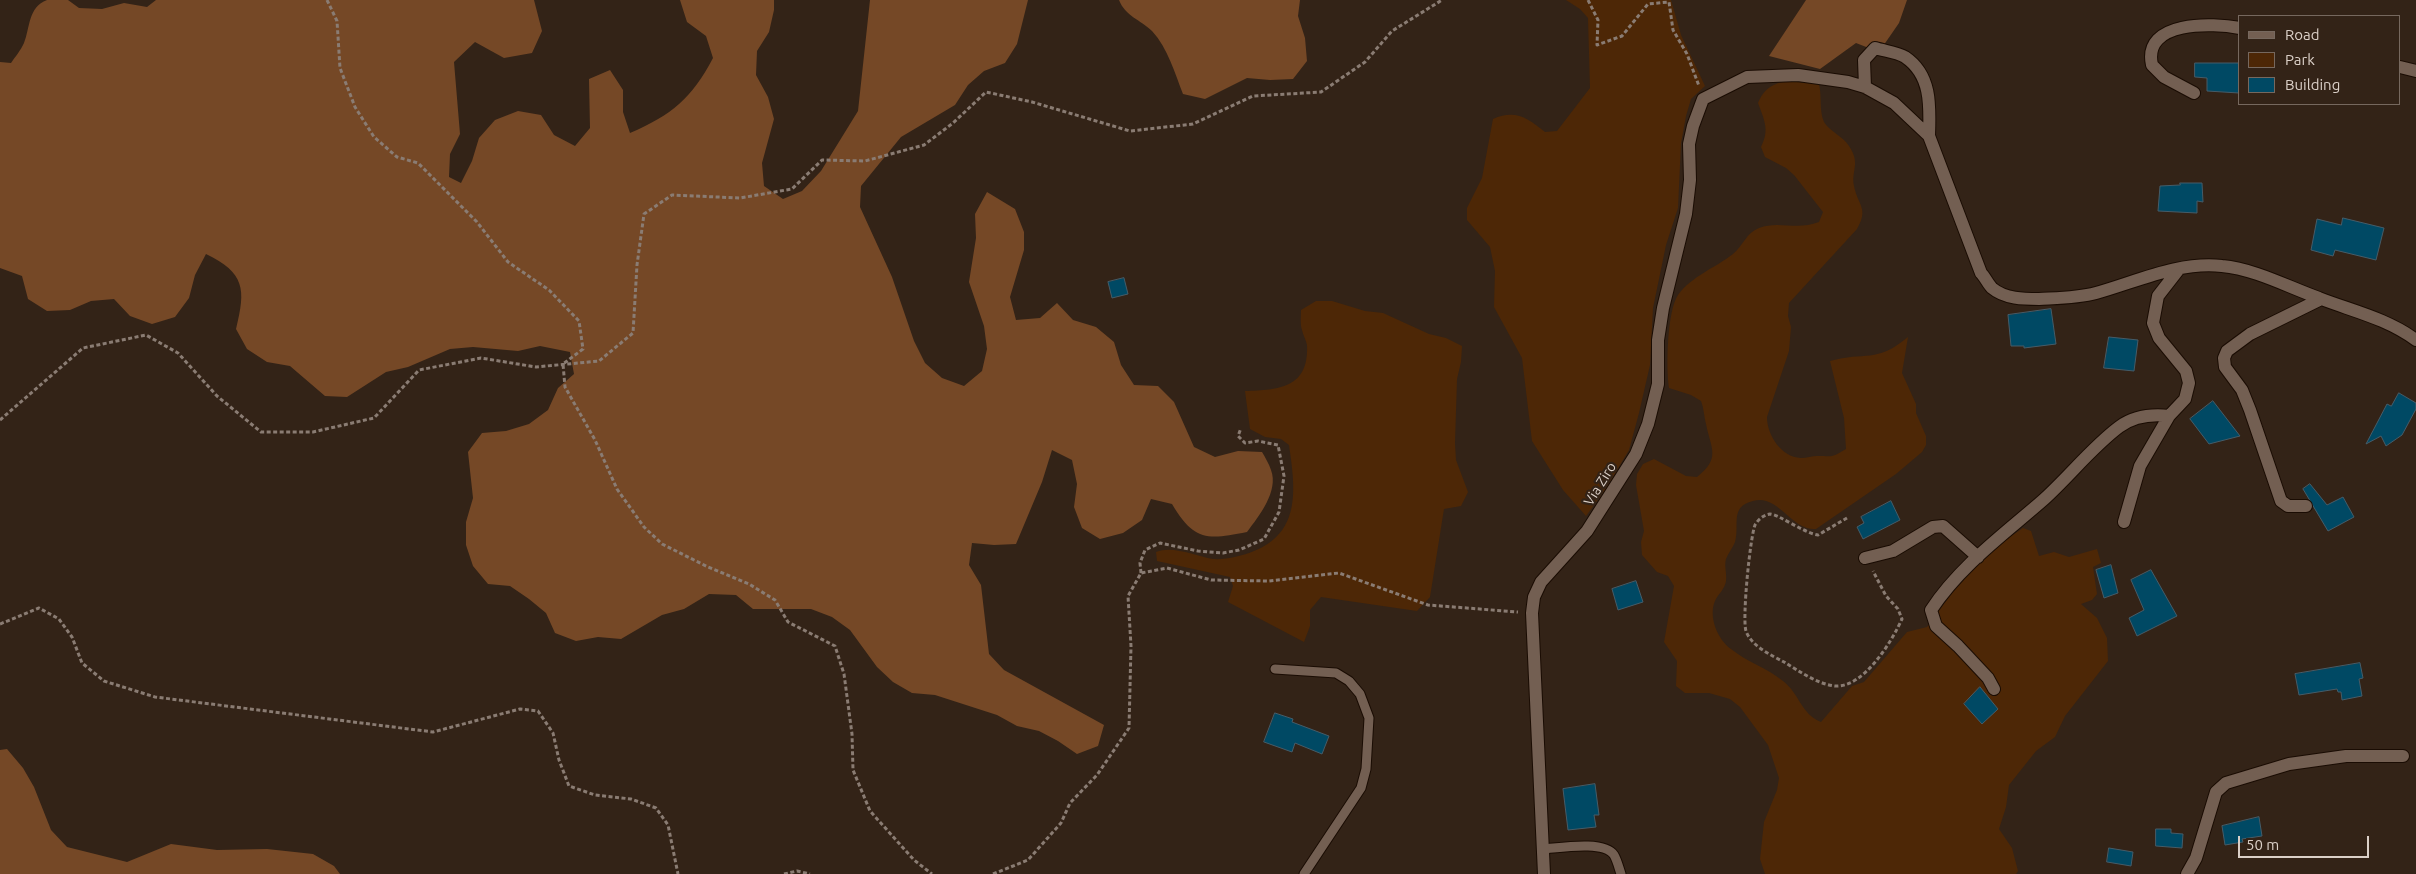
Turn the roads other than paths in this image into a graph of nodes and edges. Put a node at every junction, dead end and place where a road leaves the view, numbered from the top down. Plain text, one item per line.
1 (2238, 28) edge
2 (2401, 67) edge
3 (2416, 71) edge
4 (1865, 87) junction
5 (2194, 93) dead end
6 (1929, 136) junction
7 (2179, 269) junction
8 (2141, 279) junction
9 (2158, 296) junction
10 (2320, 299) junction
11 (2416, 340) edge
12 (2169, 416) junction
13 (2306, 506) dead end
14 (2124, 522) dead end
15 (1978, 556) junction
16 (1865, 558) road end
17 (1275, 668) dead end
18 (1994, 689) dead end
19 (2403, 756) dead end
20 (1543, 849) junction
21 (1304, 874) edge
22 (1544, 874) edge
23 (1621, 874) edge
24 (2187, 874) edge

1 - 5 street
2 - 3 street
4 - 6 street
4 - 6 street
4 - 20 street, Via Ziro
6 - 8 street
7 - 8 street
7 - 9 street
7 - 10 street
8 - 9 street
9 - 12 street
10 - 11 street
10 - 13 street
12 - 14 street
12 - 15 street
15 - 16 street
15 - 18 street
17 - 21 lane
19 - 24 street
20 - 22 street, Via Ziro
20 - 23 lane

